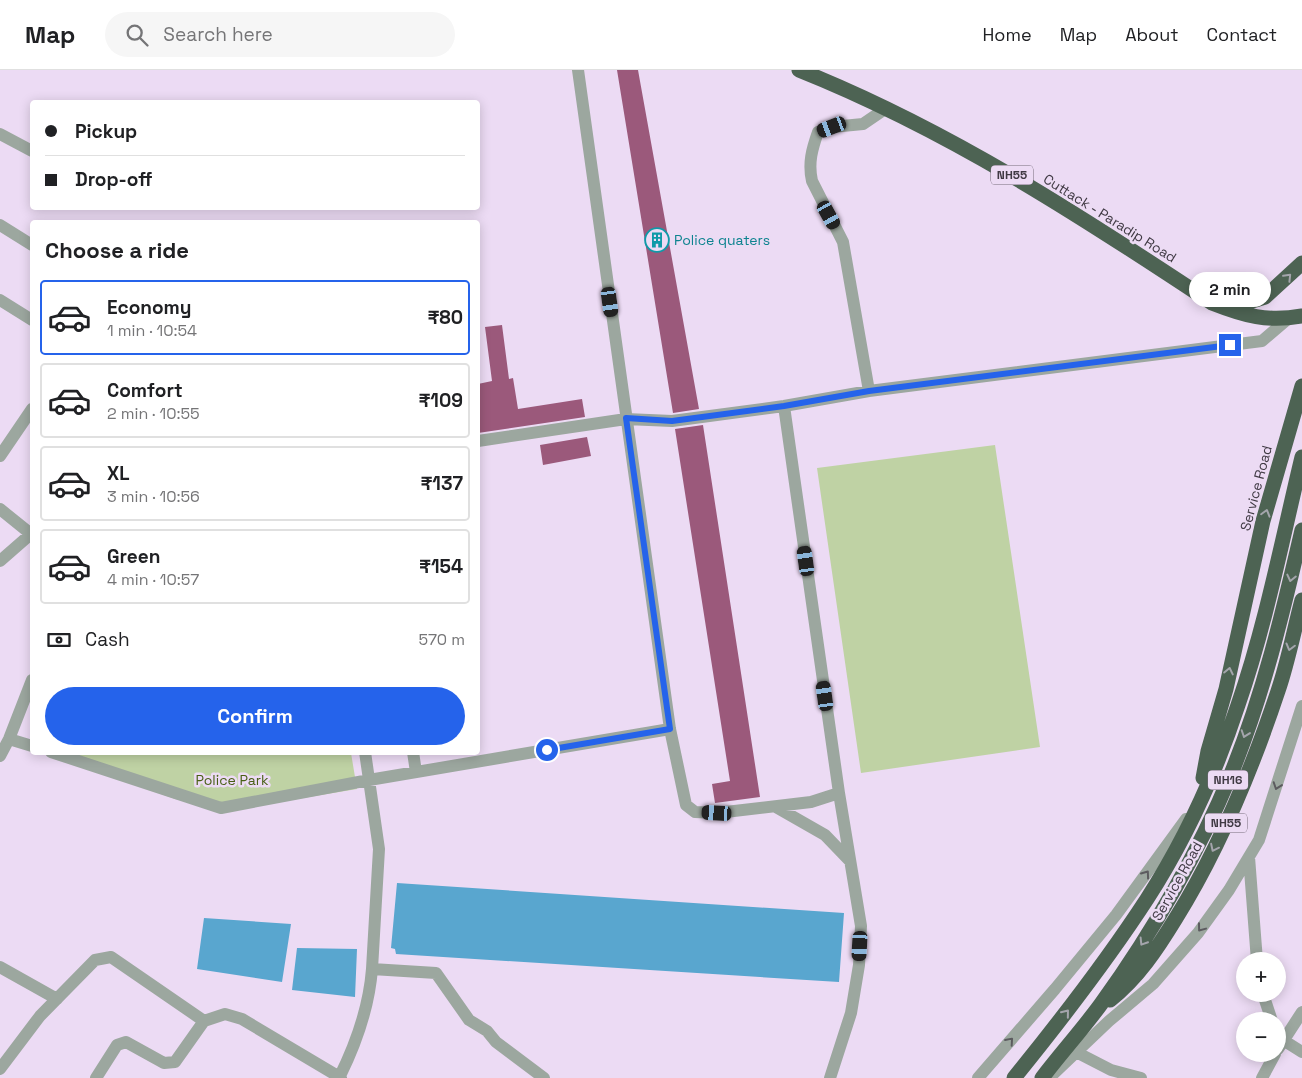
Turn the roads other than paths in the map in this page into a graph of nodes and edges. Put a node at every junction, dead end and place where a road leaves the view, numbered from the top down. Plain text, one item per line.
1 (578, 70) edge
2 (800, 70) edge
3 (886, 109) junction
4 (0, 134) edge
5 (30, 150) edge
6 (0, 225) edge
7 (30, 244) edge
8 (1302, 263) edge
9 (0, 300) edge
10 (1212, 303) junction
11 (1296, 317) edge
12 (30, 319) edge
13 (1302, 386) edge
14 (869, 391) junction
15 (784, 406) junction
16 (30, 412) edge
17 (626, 418) junction
18 (480, 441) edge
19 (0, 456) edge
20 (1302, 457) edge
21 (0, 509) edge
22 (1302, 530) edge
23 (30, 532) edge
24 (30, 535) edge
25 (0, 561) edge
26 (1302, 600) edge
27 (30, 685) edge
28 (1302, 706) edge
29 (670, 729) junction
30 (9, 739) junction
31 (30, 745) edge
32 (60, 755) edge
33 (365, 755) edge
34 (413, 755) edge
35 (0, 756) edge
36 (416, 772) junction
37 (369, 780) junction
38 (839, 793) junction
39 (1197, 804) junction
40 (776, 807) junction
41 (1249, 857) junction
42 (850, 861) junction
43 (1255, 952) edge
44 (0, 967) edge
45 (372, 969) junction
46 (57, 999) junction
47 (1096, 1010) junction
48 (1302, 1012) edge
49 (204, 1021) junction
50 (1286, 1031) edge
51 (1286, 1044) edge
52 (1076, 1052) junction
53 (1302, 1052) edge
54 (1271, 1062) edge
55 (0, 1069) edge
56 (96, 1078) edge
57 (340, 1078) edge
58 (544, 1078) edge
59 (830, 1078) edge
60 (978, 1078) edge
61 (1014, 1078) edge
62 (1042, 1078) edge
63 (1048, 1078) edge
64 (1141, 1078) edge
65 (1262, 1078) edge

1 - 17 street
2 - 3 highway, Cuttack - Paradip Road / NH55
3 - 10 highway, Cuttack - Paradip Road / NH55
3 - 14 street
4 - 5 street
6 - 7 street
10 -> 8 highway
9 - 12 street
10 - 11 highway, Cuttack - Paradip Road / NH55
11 - 14 street
39 -> 13 highway, Service Road / NH55
14 - 15 street
15 - 17 street
15 - 38 street
16 - 19 street
17 - 18 street
17 - 29 street
20 - 39 highway, NH16
21 - 23 street
22 -> 47 highway, NH16
24 - 25 street
26 -> 47 highway, Service Road / NH55
27 - 30 street
28 -> 41 street
29 - 36 street
29 - 40 street
30 - 31 street
30 - 35 street
32 - 37 street
33 - 37 street
34 - 36 street
36 - 37 street
37 - 45 street
38 - 40 street
38 - 42 street
60 -> 39 street
61 -> 39 highway, NH16
40 - 42 street
41 - 43 street
41 -> 52 street
42 - 59 street
44 - 46 street
45 - 57 street
45 - 58 street
46 - 49 street
46 - 55 street
47 - 62 highway, NH16
48 - 50 street
49 - 56 street
49 - 57 street
51 - 53 street
52 - 63 street
52 - 64 street
54 - 65 street

